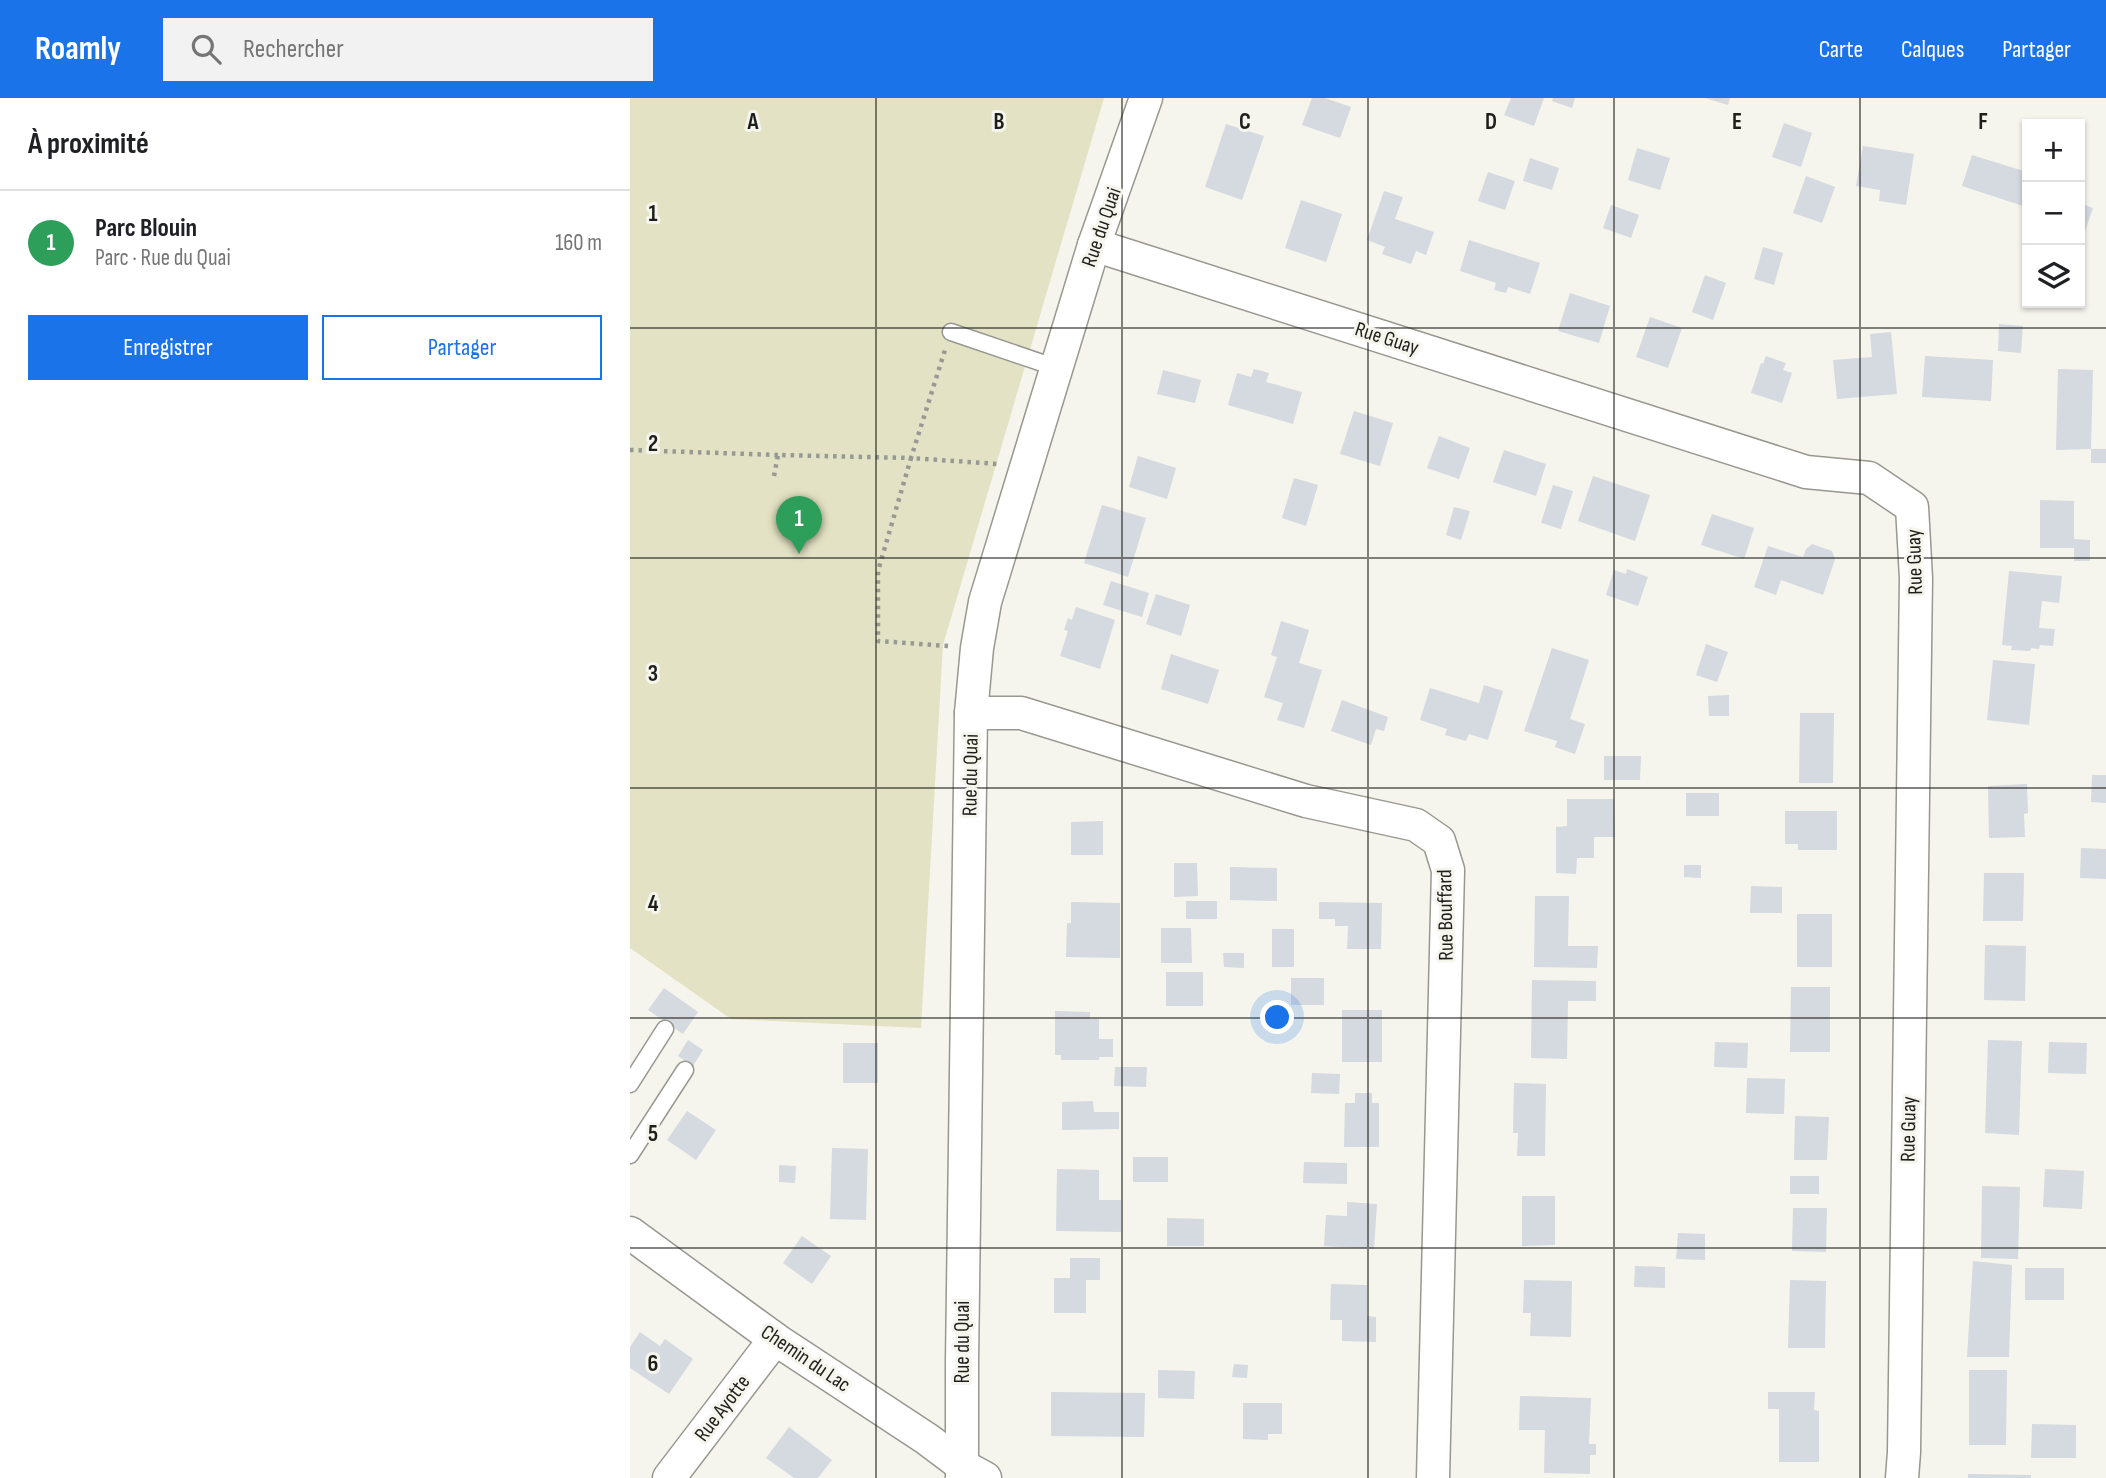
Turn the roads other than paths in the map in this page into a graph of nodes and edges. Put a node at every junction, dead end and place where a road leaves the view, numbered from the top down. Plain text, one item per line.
1 (1146, 98) edge
2 (1094, 245) junction
3 (951, 332) road end
4 (1056, 368) junction
5 (971, 713) junction
6 (665, 1029) dead end
7 (685, 1070) dead end
8 (630, 1084) edge
9 (630, 1155) edge
10 (630, 1233) edge
11 (775, 1339) junction
12 (970, 1474) edge
13 (669, 1478) edge
14 (1433, 1478) edge
15 (1902, 1478) edge

1 - 2 street, Rue du Quai
2 - 4 street, Rue du Quai
2 - 15 street, Rue Guay
3 - 4 lane
4 - 5 street, Rue du Quai
5 - 12 street, Rue du Quai
5 - 14 street, Rue Bouffard
6 - 8 lane
7 - 9 lane
10 - 11 street, Chemin du Lac
11 - 12 street, Chemin du Lac
11 - 13 street, Rue Ayotte

